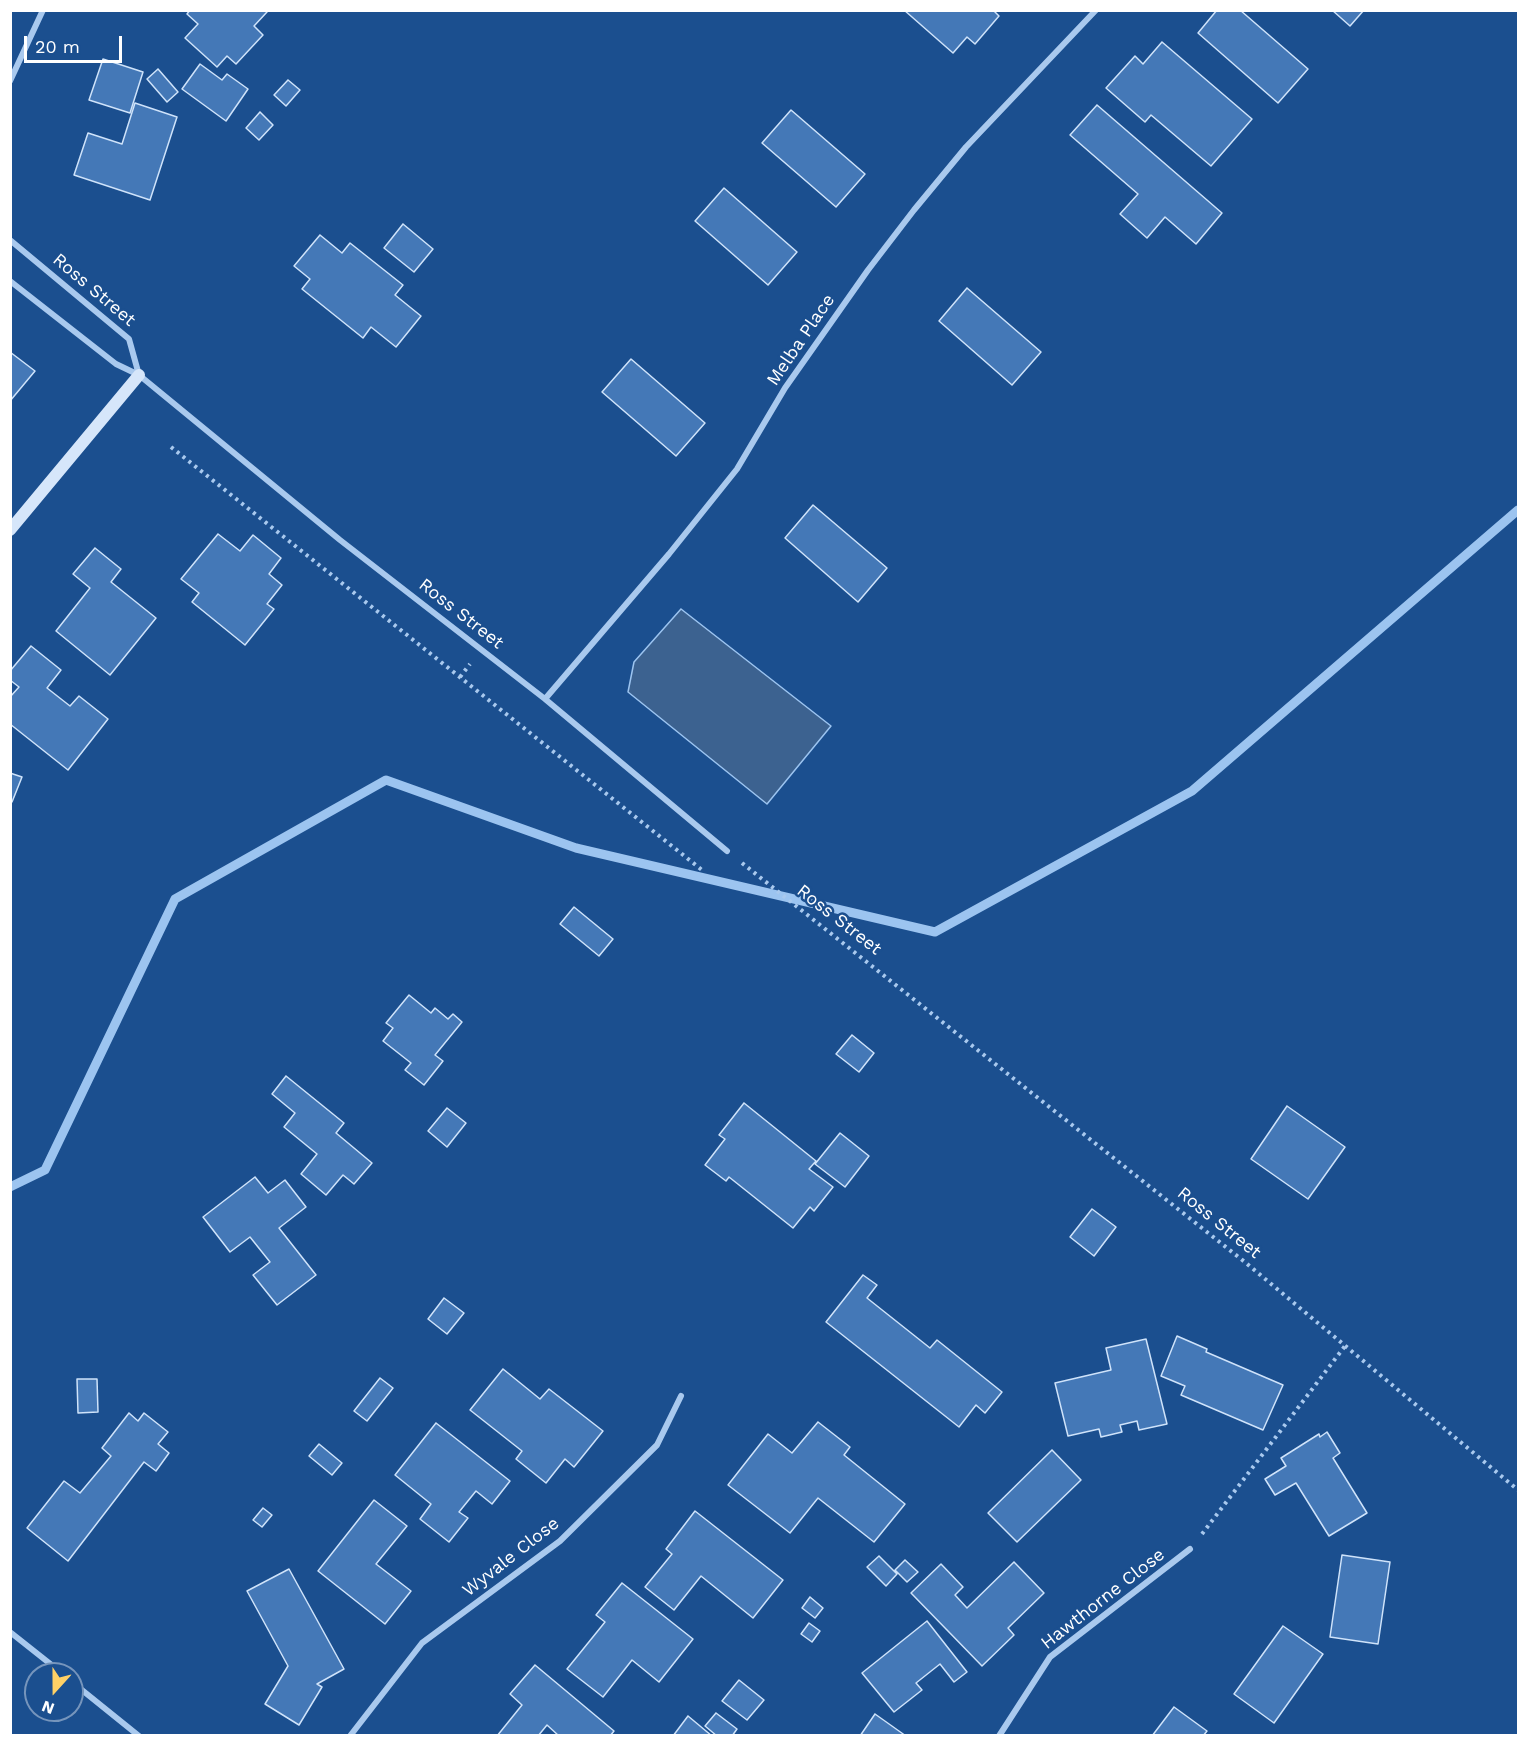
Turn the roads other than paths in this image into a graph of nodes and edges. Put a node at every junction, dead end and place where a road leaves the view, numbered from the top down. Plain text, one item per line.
1 (43, 10) edge
2 (1096, 10) edge
3 (10, 81) edge
4 (10, 240) edge
5 (10, 281) edge
6 (139, 375) junction
7 (10, 530) edge
8 (545, 699) junction
9 (728, 851) road end
10 (681, 1396) dead end
11 (1190, 1549) dead end
12 (10, 1632) edge
13 (48, 1662) edge
14 (84, 1692) edge
15 (139, 1736) edge
16 (350, 1736) edge
17 (999, 1736) edge

1 - 3 street
2 - 8 street, Melba Place
4 - 6 street, Ross Street
5 - 6 street, Ross Street
6 - 7 street
6 - 8 street, Ross Street
8 - 9 street, Ross Street
10 - 16 street, Wyvale Close
11 - 17 street, Hawthorne Close
12 - 13 street
14 - 15 street

